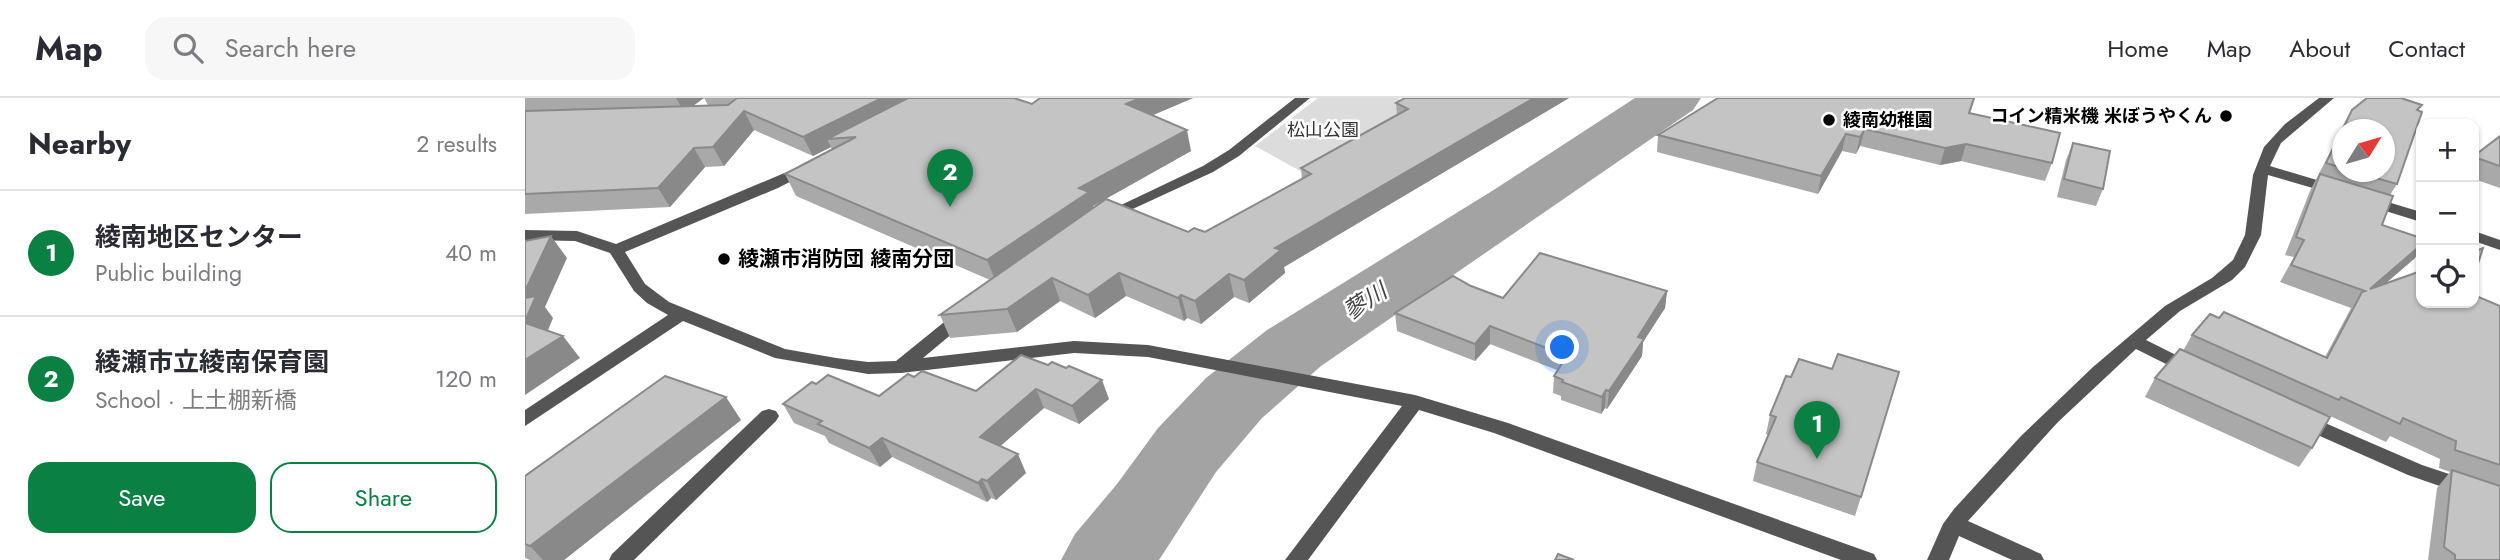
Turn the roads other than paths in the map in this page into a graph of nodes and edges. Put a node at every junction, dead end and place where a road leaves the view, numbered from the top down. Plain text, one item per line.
1 (1303, 98) edge
2 (2327, 98) edge
3 (821, 160) edge
4 (2265, 169) junction
5 (2416, 215) edge
6 (1090, 227) edge
7 (525, 235) edge
8 (2479, 238) edge
9 (2500, 245) edge
10 (616, 250) junction
11 (982, 302) edge
12 (681, 314) junction
13 (2134, 341) junction
14 (901, 367) junction
15 (2208, 377) edge
16 (1415, 402) junction
17 (2281, 410) edge
18 (769, 416) dead end
19 (525, 419) edge
20 (2500, 499) edge
21 (1954, 524) junction
22 (621, 560) edge
23 (1296, 560) edge
24 (1866, 560) edge
25 (1938, 560) edge
26 (2033, 560) edge

1 - 6 street
2 - 4 street
3 - 10 street
4 - 5 street
4 - 13 street
7 - 10 street
8 - 9 street
10 - 12 street
11 - 14 street
12 - 14 street
12 - 19 street
13 - 15 street
13 - 21 street
14 - 16 street
16 - 23 street
16 - 24 street
17 - 20 street
18 - 22 street
21 - 25 street
21 - 26 street

